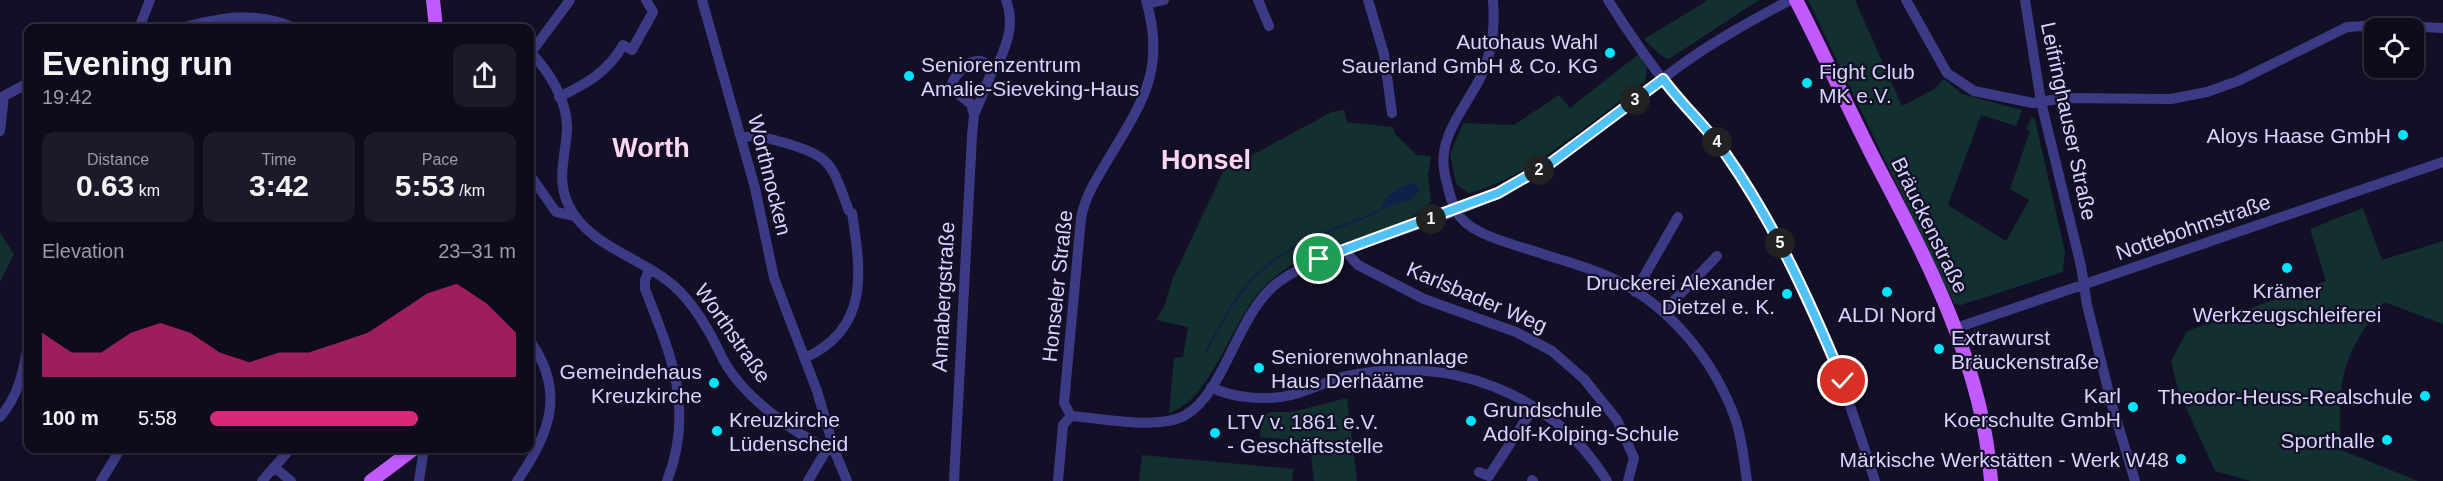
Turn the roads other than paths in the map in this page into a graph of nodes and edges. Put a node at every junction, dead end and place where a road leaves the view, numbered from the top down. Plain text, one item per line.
1 (150, 0) edge
2 (570, 0) edge
3 (646, 0) edge
4 (702, 0) edge
5 (1006, 0) edge
6 (1164, 0) edge
7 (1258, 0) edge
8 (1368, 0) edge
9 (1493, 0) edge
10 (1608, 0) edge
11 (1790, 0) edge
12 (1796, 0) edge
13 (1906, 0) edge
14 (2025, 0) edge
15 (1146, 2) edge
16 (434, 3) edge
17 (141, 24) edge
18 (196, 24) edge
19 (285, 24) edge
20 (429, 24) edge
21 (436, 24) edge
22 (1269, 26) dead end
23 (2443, 28) edge
24 (534, 48) edge
25 (534, 57) edge
26 (993, 69) junction
27 (1663, 79) junction
28 (24, 85) edge
29 (2, 95) edge
30 (559, 97) junction
31 (2041, 102) junction
32 (1392, 113) dead end
33 (974, 115) junction
34 (0, 131) edge
35 (742, 138) junction
36 (2443, 162) edge
37 (534, 181) edge
38 (1456, 210) junction
39 (575, 216) junction
40 (1678, 217) dead end
41 (1344, 250) junction
42 (1717, 256) dead end
43 (649, 270) junction
44 (2083, 285) junction
45 (1635, 292) junction
46 (1663, 312) junction
47 (1956, 328) junction
48 (534, 348) edge
49 (805, 358) junction
50 (24, 362) edge
51 (1211, 387) junction
52 (1534, 406) junction
53 (1071, 416) junction
54 (0, 417) edge
55 (831, 451) junction
56 (118, 453) edge
57 (287, 453) edge
58 (409, 453) edge
59 (423, 453) edge
60 (274, 467) junction
61 (1479, 472) dead end
62 (101, 481) edge
63 (262, 481) edge
64 (291, 481) edge
65 (372, 481) edge
66 (419, 481) edge
67 (517, 481) edge
68 (667, 481) edge
69 (808, 481) edge
70 (847, 481) edge
71 (954, 481) edge
72 (1058, 481) edge
73 (1607, 481) edge
74 (1628, 481) edge
75 (1747, 481) edge
76 (1875, 481) edge
77 (1991, 481) edge
78 (2135, 481) edge

1 - 17 street
2 - 24 street
3 - 30 street
4 - 35 street, Worthnocken
5 - 26 street, Annabergstraße
6 - 15 street
7 - 22 street
8 - 32 street
9 - 38 street
10 - 27 street
11 - 27 street
12 - 47 main road, Bräuckenstraße
13 - 31 street
14 - 31 street, Leifringhauser Straße
15 - 53 street, Honseler Straße
16 - 20 main road
16 - 21 main road
18 - 19 street
23 - 31 street
25 - 30 street, Worthstraße
26 - 33 street, Annabergstraße
26 - 33 street
27 - 38 street
27 - 76 street
28 - 29 street
29 - 34 street
30 - 39 street, Worthstraße
31 - 44 street, Leifringhauser Straße
33 - 71 street, Annabergstraße
35 - 49 street, Worthnocken
35 - 49 street
36 - 44 street, Nottebohmstraße
37 - 39 street, Worthstraße
38 - 41 street
38 - 45 street
39 - 43 street, Worthstraße
40 - 45 street
41 - 51 street
41 - 74 street, Karlsbader Weg
42 - 46 street
43 - 55 street, Worthstraße
43 - 68 street
44 - 47 street, Nottebohmstraße
44 - 78 street, Leifringhauser Straße
45 - 46 street
46 - 75 street
47 - 77 main road, Bräuckenstraße
48 - 67 street
49 - 55 street, Worthnocken
50 - 54 street
51 - 52 street
51 - 53 street
52 - 61 street
52 - 73 street
53 - 72 street, Honseler Straße
55 - 69 street
55 - 70 street
56 - 62 street
57 - 60 street
58 - 65 main road
59 - 66 street
60 - 63 street
60 - 64 street

